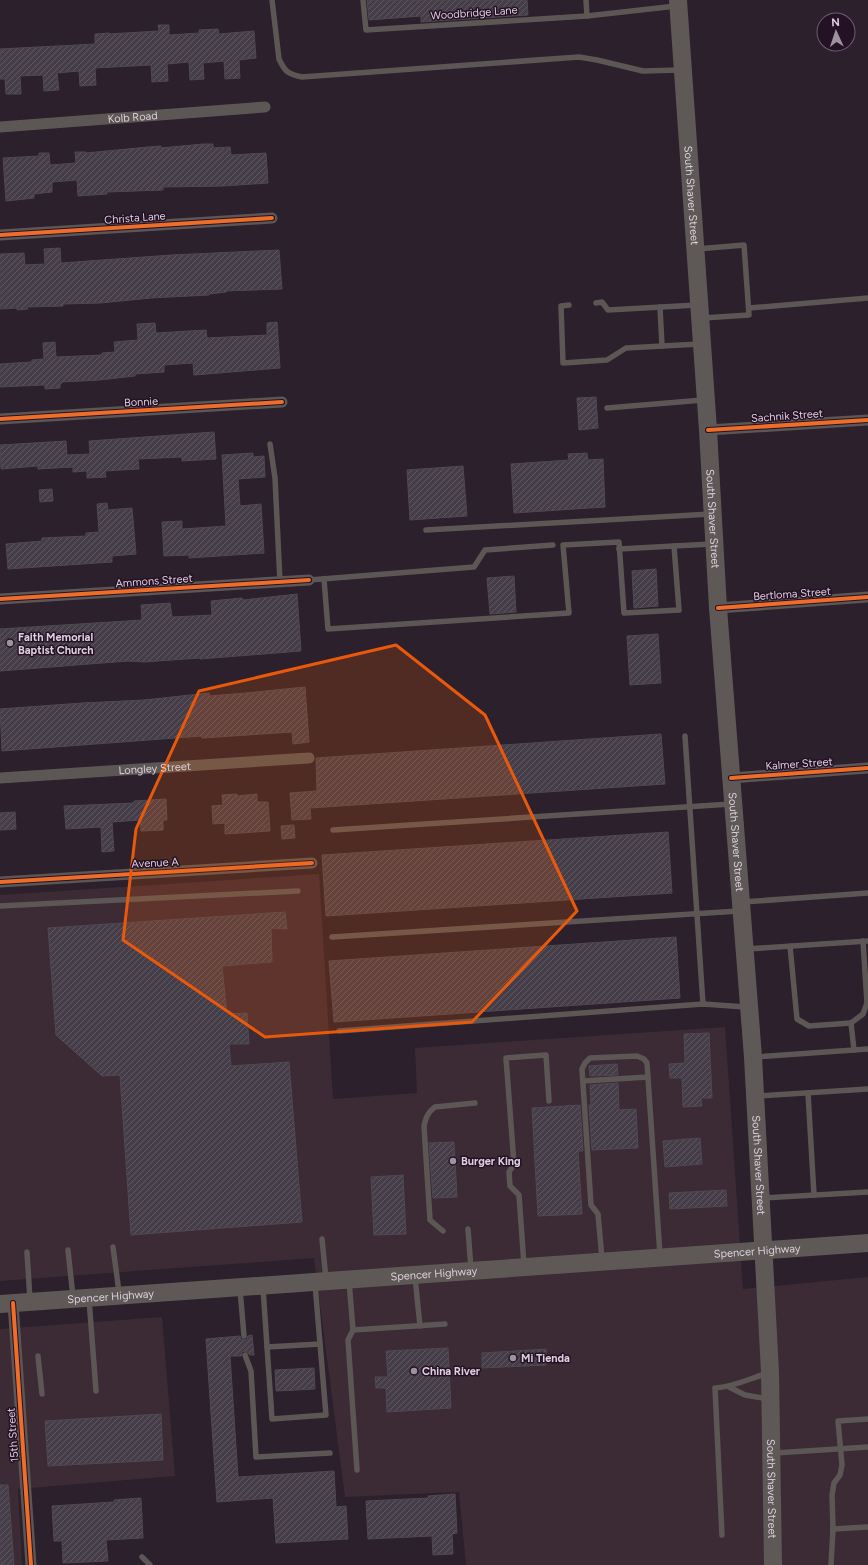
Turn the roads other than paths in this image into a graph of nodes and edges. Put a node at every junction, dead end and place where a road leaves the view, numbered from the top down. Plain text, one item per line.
1 (272, 0) edge
2 (363, 0) edge
3 (586, 0) edge
4 (679, 3) edge
5 (587, 16) junction
6 (683, 70) junction
7 (265, 107) dead end
8 (0, 127) edge
9 (272, 218) dead end
10 (0, 235) edge
11 (695, 249) junction
12 (868, 298) edge
13 (596, 303) dead end
14 (569, 305) dead end
15 (660, 307) junction
16 (749, 308) junction
17 (699, 311) junction
18 (702, 344) junction
19 (662, 346) junction
20 (706, 400) junction
21 (282, 402) dead end
22 (607, 408) dead end
23 (0, 419) edge
24 (868, 420) edge
25 (708, 430) junction
26 (270, 444) dead end
27 (713, 514) junction
28 (426, 530) dead end
29 (714, 544) junction
30 (553, 545) dead end
31 (674, 546) junction
32 (619, 549) junction
33 (324, 579) junction
34 (309, 580) joint
35 (280, 582) junction
36 (868, 597) edge
37 (0, 599) edge
38 (718, 608) junction
39 (685, 736) dead end
40 (309, 758) dead end
41 (868, 768) edge
42 (0, 778) edge
43 (731, 778) junction
44 (733, 804) junction
45 (690, 807) junction
46 (333, 830) dead end
47 (312, 863) dead end
48 (0, 882) edge
49 (298, 890) dead end
50 (868, 893) edge
51 (0, 906) edge
52 (741, 906) junction
53 (697, 914) junction
54 (332, 938) dead end
55 (866, 941) edge
56 (790, 946) junction
57 (745, 950) junction
58 (703, 1004) junction
59 (749, 1007) junction
60 (851, 1023) junction
61 (339, 1031) dead end
62 (868, 1049) edge
63 (854, 1050) junction
64 (753, 1057) junction
65 (648, 1078) junction
66 (582, 1081) junction
67 (868, 1089) edge
68 (808, 1093) junction
69 (755, 1096) junction
70 (549, 1101) dead end
71 (475, 1103) dead end
72 (868, 1192) edge
73 (814, 1195) junction
74 (761, 1198) junction
75 (468, 1229) dead end
76 (443, 1231) dead end
77 (322, 1239) dead end
78 (868, 1243) edge
79 (113, 1247) dead end
80 (68, 1250) dead end
81 (764, 1250) junction
82 (27, 1252) dead end
83 (661, 1257) junction
84 (602, 1261) junction
85 (524, 1267) junction
86 (471, 1271) junction
87 (415, 1275) junction
88 (349, 1279) junction
89 (321, 1281) junction
90 (263, 1286) junction
91 (240, 1287) junction
92 (120, 1296) junction
93 (81, 1298) junction
94 (14, 1303) edge
95 (445, 1324) dead end
96 (420, 1326) junction
97 (353, 1330) junction
98 (244, 1336) dead end
99 (320, 1344) junction
100 (267, 1348) junction
101 (245, 1355) dead end
102 (38, 1356) dead end
103 (770, 1372) junction
104 (729, 1387) junction
105 (96, 1391) dead end
106 (42, 1394) dead end
107 (771, 1400) junction
108 (868, 1419) edge
109 (868, 1447) edge
110 (840, 1449) junction
111 (330, 1453) dead end
112 (772, 1454) junction
113 (356, 1470) dead end
114 (868, 1527) edge
115 (833, 1530) junction
116 (722, 1535) dead end
117 (142, 1557) dead end
118 (31, 1565) edge
119 (150, 1565) edge
120 (773, 1565) edge
121 (831, 1565) edge

1 - 6 lane
2 - 5 lane, Woodbridge Lane
3 - 5 lane
4 - 5 lane, Woodbridge Lane
4 - 6 main road, South Shaver Street
6 - 11 main road, South Shaver Street
7 - 8 street, Kolb Road
9 - 10 street, Christa Lane
11 - 16 lane
11 - 17 main road, South Shaver Street
12 - 16 lane
13 - 15 lane
14 - 19 lane
15 - 17 lane
15 - 19 lane
16 - 17 lane
17 - 18 main road, South Shaver Street
18 - 19 lane
18 - 20 main road, South Shaver Street
20 - 22 lane
20 - 25 main road, South Shaver Street
21 - 23 street, Bonnie
24 - 25 street, Sachnik Street
25 - 27 main road, South Shaver Street
26 - 35 lane
27 - 28 lane
27 - 29 main road, South Shaver Street
29 - 31 lane
29 - 38 main road, South Shaver Street
30 - 33 lane
31 - 32 lane
31 - 32 lane
32 - 33 lane
33 - 34 lane
34 - 35 street, Ammons Street
35 - 37 street, Ammons Street
36 - 38 street, Bertloma Street
38 - 43 main road, South Shaver Street
39 - 45 lane
40 - 42 street, Longley Street
41 - 43 street, Kalmer Street
43 - 44 main road, South Shaver Street
44 - 45 lane
44 - 52 main road, South Shaver Street
45 - 46 lane
45 - 53 lane
47 - 48 street, Avenue A
49 - 51 lane
50 - 52 lane
52 - 53 lane
52 - 57 main road, South Shaver Street
53 - 54 lane
53 - 58 lane
55 - 56 lane
55 - 60 lane
56 - 57 lane
56 - 60 lane
57 - 59 main road, South Shaver Street
58 - 59 lane
58 - 61 lane
59 - 64 main road, South Shaver Street
60 - 63 lane
62 - 63 lane
63 - 64 lane
64 - 69 main road, South Shaver Street
65 - 66 lane
65 - 66 lane
65 - 83 lane
66 - 84 lane
67 - 68 lane
68 - 69 lane
68 - 73 lane
69 - 74 main road, South Shaver Street
70 - 85 lane
71 - 76 lane
72 - 73 lane
73 - 74 lane
74 - 81 main road, South Shaver Street
75 - 86 lane
77 - 89 lane
78 - 81 main road, Spencer Highway
79 - 92 lane
80 - 93 lane
81 - 83 main road, Spencer Highway
81 - 103 main road, South Shaver Street
82 - 94 lane
83 - 84 main road, Spencer Highway
84 - 85 main road, Spencer Highway
85 - 86 main road, Spencer Highway
86 - 87 main road, Spencer Highway
87 - 88 main road, Spencer Highway
87 - 96 lane
88 - 89 main road, Spencer Highway
88 - 97 lane
89 - 90 main road, Spencer Highway
89 - 99 lane
90 - 91 main road, Spencer Highway
90 - 100 lane
91 - 92 main road, Spencer Highway
91 - 98 lane
92 - 93 main road, Spencer Highway
93 - 94 main road, Spencer Highway
93 - 105 lane
94 - 118 street, 15th Street
95 - 96 lane
96 - 97 lane
97 - 113 lane
99 - 100 lane
99 - 100 lane
101 - 111 lane
102 - 106 lane
103 - 104 lane
103 - 107 main road, South Shaver Street
104 - 107 lane
104 - 116 lane
107 - 112 main road, South Shaver Street
108 - 110 lane
109 - 110 lane
110 - 112 lane
110 - 115 lane
112 - 120 main road, South Shaver Street
114 - 115 lane
115 - 121 lane
117 - 119 lane

